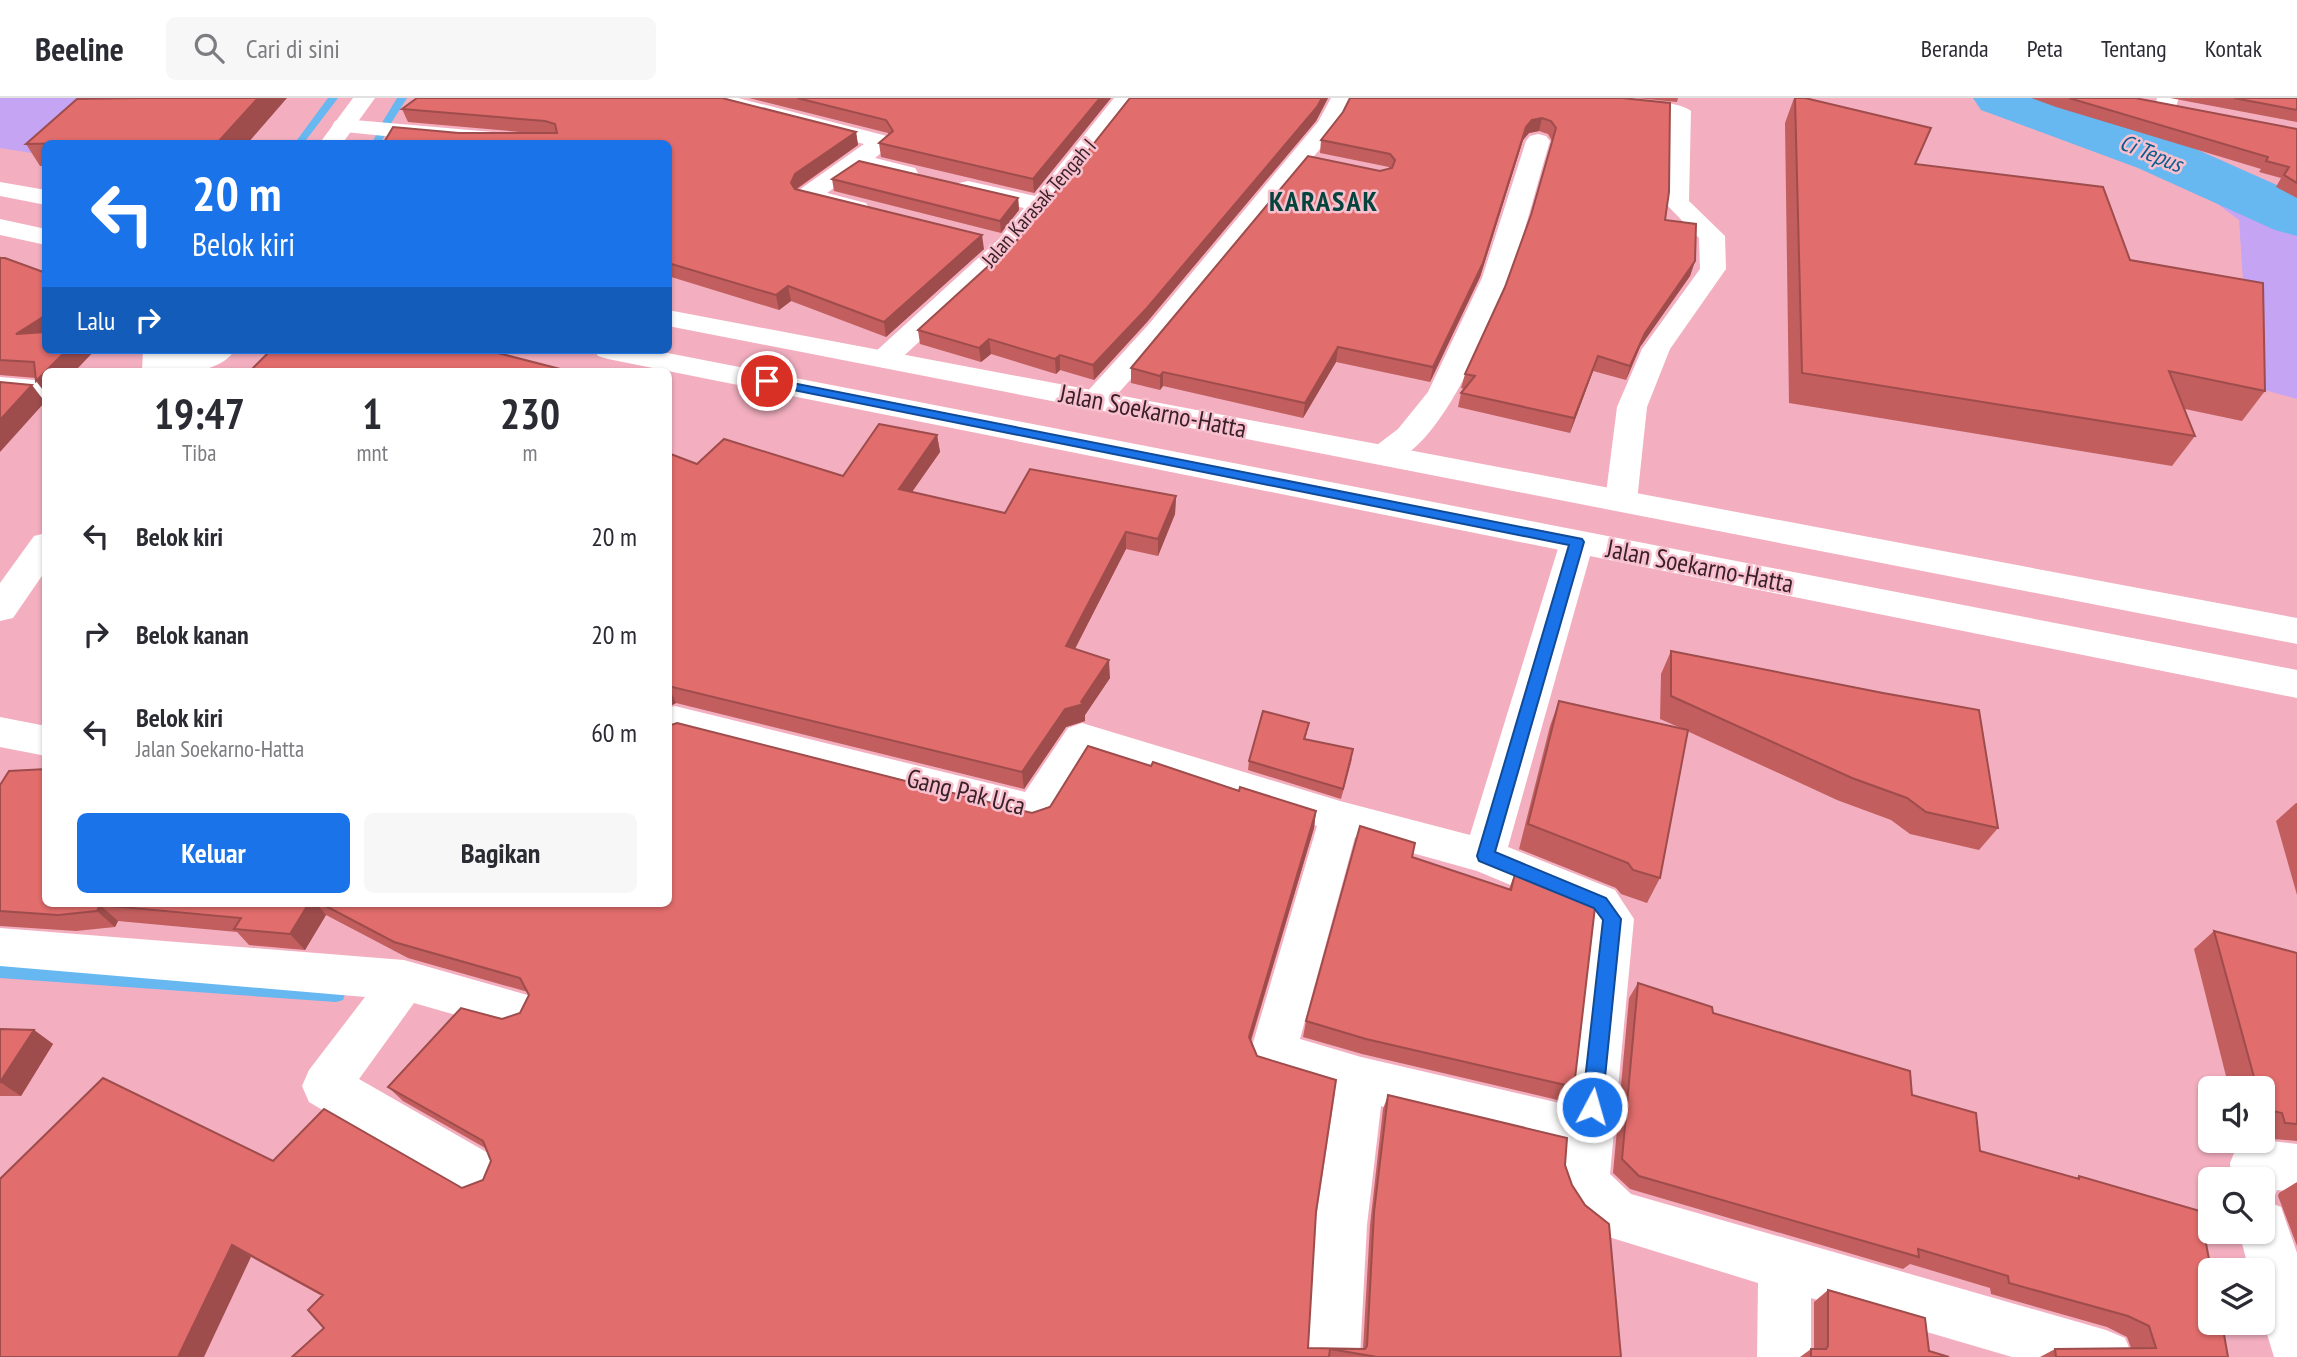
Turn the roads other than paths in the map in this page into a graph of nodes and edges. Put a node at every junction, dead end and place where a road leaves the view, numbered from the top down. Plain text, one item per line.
1 (364, 98) edge
2 (712, 98) edge
3 (1126, 98) edge
4 (1342, 98) edge
5 (1586, 98) edge
6 (2159, 103) edge
7 (2192, 112) edge
8 (337, 135) edge
9 (455, 140) edge
10 (1538, 141) edge
11 (1298, 159) junction
12 (856, 161) junction
13 (1325, 164) edge
14 (922, 177) edge
15 (948, 183) edge
16 (0, 189) edge
17 (42, 197) edge
18 (1043, 205) junction
19 (886, 215) edge
20 (0, 227) edge
21 (42, 236) edge
22 (672, 319) edge
23 (213, 354) edge
24 (628, 354) edge
25 (884, 359) junction
26 (185, 368) edge
27 (1, 386) edge
28 (42, 390) edge
29 (1096, 400) junction
30 (1384, 455) junction
31 (1621, 500) junction
32 (1577, 542) junction
33 (42, 550) edge
34 (0, 609) edge
35 (2297, 631) edge
36 (2297, 684) edge
37 (672, 724) edge
38 (0, 732) edge
39 (42, 740) edge
40 (1340, 817) junction
41 (1485, 856) junction
42 (0, 947) edge
43 (404, 980) junction
44 (515, 1011) edge
45 (1361, 1079) junction
46 (1589, 1133) junction
47 (2255, 1167) edge
48 (2297, 1168) edge
49 (477, 1174) dead end
50 (2268, 1244) edge
51 (1784, 1265) junction
52 (2297, 1347) edge
53 (1334, 1357) edge
54 (1784, 1357) edge
55 (2106, 1357) edge

1 - 8 main road
2 - 12 main road
3 - 18 main road, Jalan Karasak Tengah I
4 - 11 main road
5 - 31 main road
6 - 7 main road
8 - 9 main road
10 - 30 main road
11 - 13 main road
11 - 29 main road
12 - 14 main road
12 - 19 main road
15 - 18 main road
16 - 17 main road
18 - 25 main road, Jalan Karasak Tengah I
20 - 21 main road
22 - 25 main road, Jalan Soekarno-Hatta
23 - 26 main road
24 - 32 main road, Jalan Soekarno-Hatta
25 - 29 main road, Jalan Soekarno-Hatta
27 - 28 main road
29 - 30 main road, Jalan Soekarno-Hatta
30 - 31 main road, Jalan Soekarno-Hatta
31 - 35 main road, Jalan Soekarno-Hatta
32 - 36 main road, Jalan Soekarno-Hatta
32 - 41 main road
33 - 34 main road
37 - 40 main road, Gang Pak Uca
38 - 39 main road
40 - 41 main road
40 - 45 main road
41 - 46 main road
42 - 43 main road
43 - 44 main road
43 - 49 main road
45 - 46 main road
45 - 53 main road
46 - 51 main road
47 - 48 main road
50 - 52 main road
51 - 54 main road
51 - 55 main road

